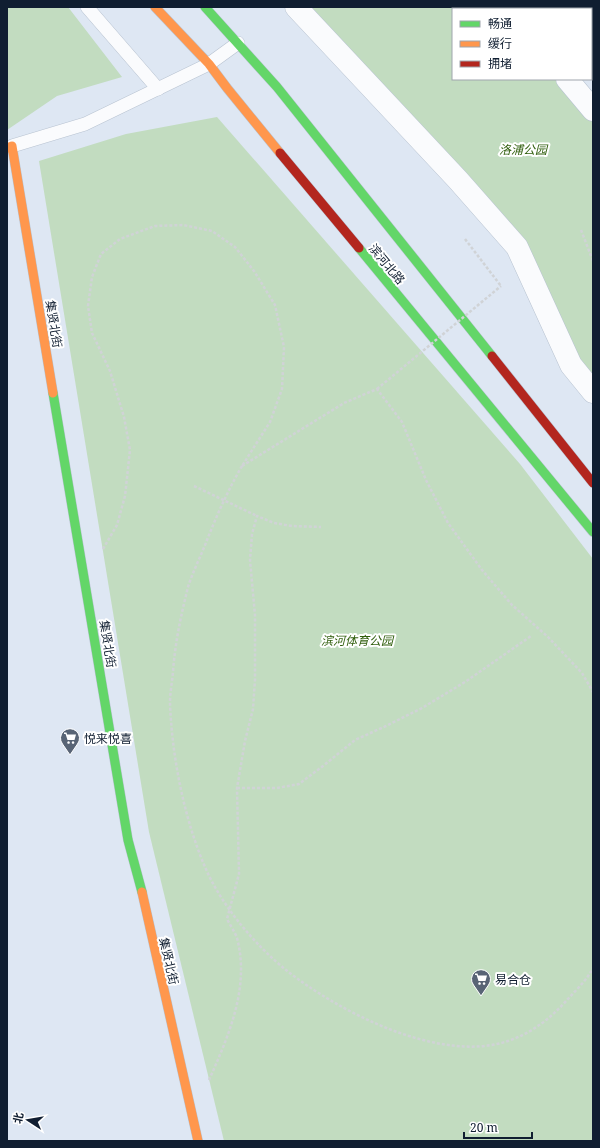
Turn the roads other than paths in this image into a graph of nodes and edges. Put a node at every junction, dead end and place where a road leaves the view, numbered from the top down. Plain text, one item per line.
1 (87, 7) edge
2 (205, 7) edge
3 (296, 7) edge
4 (158, 10) edge
5 (238, 43) junction
6 (209, 64) junction
7 (568, 80) edge
8 (158, 89) junction
9 (593, 110) edge
10 (10, 147) edge
11 (593, 392) edge
12 (593, 483) edge
13 (593, 532) edge
14 (198, 1141) edge

1 - 8 lane
2 - 5 main road, 滨河北路
3 - 11 street
4 - 6 main road, 滨河北路
5 - 6 lane
5 - 12 main road, 滨河北路
6 - 8 lane
6 - 13 main road, 滨河北路
7 - 9 street
8 - 10 lane
10 - 14 main road, 集贤北街

